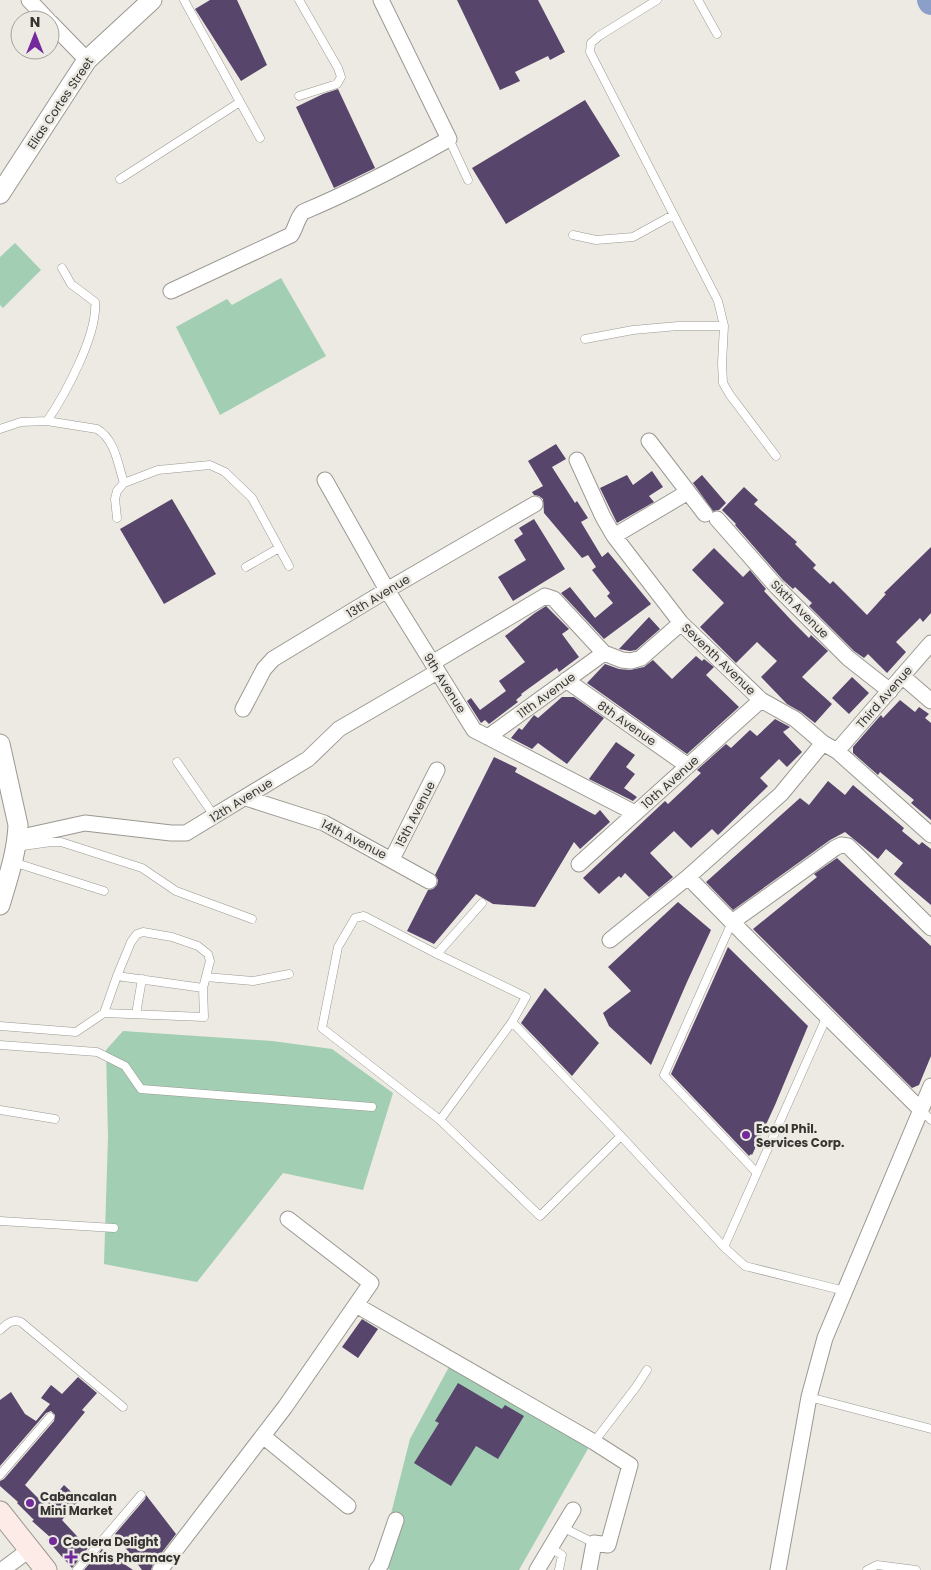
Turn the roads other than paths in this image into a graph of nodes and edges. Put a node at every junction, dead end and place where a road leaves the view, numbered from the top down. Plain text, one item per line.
1 (29, 0) edge
2 (152, 0) edge
3 (184, 0) edge
4 (299, 0) edge
5 (381, 0) edge
6 (657, 0) edge
7 (698, 0) edge
8 (39, 10) edge
9 (60, 32) edge
10 (716, 34) dead end
11 (87, 60) junction
12 (299, 96) dead end
13 (240, 102) junction
14 (260, 138) dead end
15 (449, 139) junction
16 (120, 179) dead end
17 (468, 180) dead end
18 (0, 194) edge
19 (673, 215) junction
20 (573, 235) dead end
21 (62, 268) dead end
22 (171, 291) dead end
23 (724, 326) junction
24 (585, 340) dead end
25 (47, 421) junction
26 (0, 428) edge
27 (649, 441) dead end
28 (776, 456) dead end
29 (577, 460) dead end
30 (325, 480) dead end
31 (124, 483) junction
32 (688, 492) junction
33 (535, 504) dead end
34 (117, 518) dead end
35 (614, 536) junction
36 (279, 548) junction
37 (289, 566) dead end
38 (246, 567) dead end
39 (387, 590) junction
40 (681, 623) junction
41 (931, 643) edge
42 (604, 653) junction
43 (435, 668) junction
44 (902, 676) junction
45 (566, 680) junction
46 (890, 691) junction
47 (761, 700) junction
48 (931, 701) edge
49 (244, 709) dead end
50 (488, 737) junction
51 (823, 743) junction
52 (0, 744) edge
53 (837, 751) junction
54 (177, 762) dead end
55 (688, 766) junction
56 (437, 770) dead end
57 (246, 798) junction
58 (635, 813) junction
59 (215, 817) junction
60 (931, 835) edge
61 (15, 849) junction
62 (392, 859) junction
63 (579, 864) dead end
64 (688, 877) junction
65 (429, 881) dead end
66 (104, 892) dead end
67 (482, 903) dead end
68 (0, 905) edge
69 (252, 919) dead end
70 (732, 922) junction
71 (931, 928) edge
72 (610, 940) dead end
73 (437, 954) junction
74 (289, 974) dead end
75 (117, 976) junction
76 (206, 977) junction
77 (142, 980) junction
78 (203, 988) junction
79 (104, 1013) junction
80 (136, 1014) junction
81 (827, 1016) junction
82 (512, 1022) junction
83 (0, 1026) edge
84 (0, 1045) edge
85 (931, 1086) edge
86 (372, 1107) dead end
87 (0, 1110) edge
88 (926, 1115) edge
89 (54, 1119) dead end
90 (440, 1120) junction
91 (621, 1136) junction
92 (757, 1173) junction
93 (288, 1219) dead end
94 (0, 1221) edge
95 (114, 1228) dead end
96 (724, 1247) junction
97 (845, 1291) junction
98 (356, 1305) junction
99 (0, 1330) edge
100 (647, 1370) dead end
101 (809, 1397) junction
102 (123, 1408) dead end
103 (50, 1417) dead end
104 (931, 1428) edge
105 (263, 1436) junction
106 (594, 1442) junction
107 (0, 1475) edge
108 (141, 1496) dead end
109 (348, 1506) dead end
110 (573, 1510) dead end
111 (0, 1512) edge
112 (396, 1520) dead end
113 (562, 1527) junction
114 (594, 1543) junction
115 (550, 1547) junction
116 (29, 1550) junction
117 (2, 1570) edge
118 (46, 1570) edge
119 (77, 1570) edge
120 (160, 1570) edge
121 (377, 1570) edge
122 (537, 1570) edge
123 (559, 1570) edge
124 (589, 1570) edge
125 (778, 1570) edge
126 (867, 1570) edge
127 (916, 1570) edge

1 - 8 street
2 - 11 street, Elias Cortes Street
3 - 13 lane
4 - 12 lane
5 - 15 street
6 - 19 lane
7 - 10 lane
9 - 11 street
11 - 18 street, Elias Cortes Street
13 - 14 lane
13 - 16 lane
15 - 17 lane
15 - 22 street
19 - 20 lane
19 - 23 lane
21 - 25 lane
23 - 24 lane
23 - 28 lane
25 - 26 lane
25 - 31 lane
27 - 32 street, Sixth Avenue
29 - 35 street, Seventh Avenue
30 - 39 street, 9th Avenue
31 - 34 lane
31 - 36 lane
32 - 35 street
32 - 46 street, Sixth Avenue
33 - 39 street, 13th Avenue
35 - 40 street, Seventh Avenue
36 - 37 lane
36 - 38 lane
39 - 43 street, 9th Avenue
39 - 49 street, 13th Avenue
40 - 42 street
40 - 47 street, Seventh Avenue
41 - 44 street, Third Avenue
42 - 43 street, 12th Avenue
42 - 45 street, 11th Avenue
43 - 50 street, 9th Avenue
43 - 57 street, 12th Avenue
44 - 46 street, Third Avenue
44 - 48 street
45 - 50 street, 11th Avenue
45 - 55 street, 8th Avenue
46 - 53 street, Third Avenue
47 - 51 street, Seventh Avenue
47 - 55 street, 10th Avenue
50 - 58 street, 9th Avenue
51 - 53 street, Seventh Avenue
51 - 64 street
52 - 61 street
53 - 60 street, Seventh Avenue
54 - 59 lane
55 - 58 street, 10th Avenue
56 - 62 street, 15th Avenue
57 - 59 street, 12th Avenue
57 - 62 street, 14th Avenue
58 - 63 street, 10th Avenue
59 - 61 street, 12th Avenue
61 - 66 lane
61 - 68 street
61 - 69 lane
62 - 65 street, 14th Avenue
64 - 70 street
64 - 72 street
67 - 73 lane
70 - 71 street
70 - 81 street
70 - 92 lane
73 - 82 lane
73 - 90 lane
74 - 76 lane
75 - 76 lane
75 - 77 lane
75 - 79 lane
76 - 78 lane
77 - 78 lane
77 - 80 lane
78 - 80 lane
79 - 80 lane
79 - 83 lane
81 - 88 street
81 - 92 lane
82 - 90 lane
82 - 91 lane
84 - 86 lane
85 - 88 street
87 - 89 lane
88 - 97 street
90 - 91 lane
91 - 96 lane
92 - 96 lane
93 - 98 street
94 - 95 lane
96 - 97 lane
97 - 101 street
98 - 105 street
98 - 106 street
99 - 102 lane
100 - 106 lane
101 - 104 lane
101 - 125 street
103 - 107 lane
105 - 109 street
105 - 120 street
106 - 114 street
108 - 119 lane
110 - 113 street
111 - 116 main road
112 - 121 street
113 - 114 lane
113 - 115 street
114 - 124 street
115 - 122 street
115 - 123 lane
116 - 117 street
116 - 118 main road
126 - 127 lane

